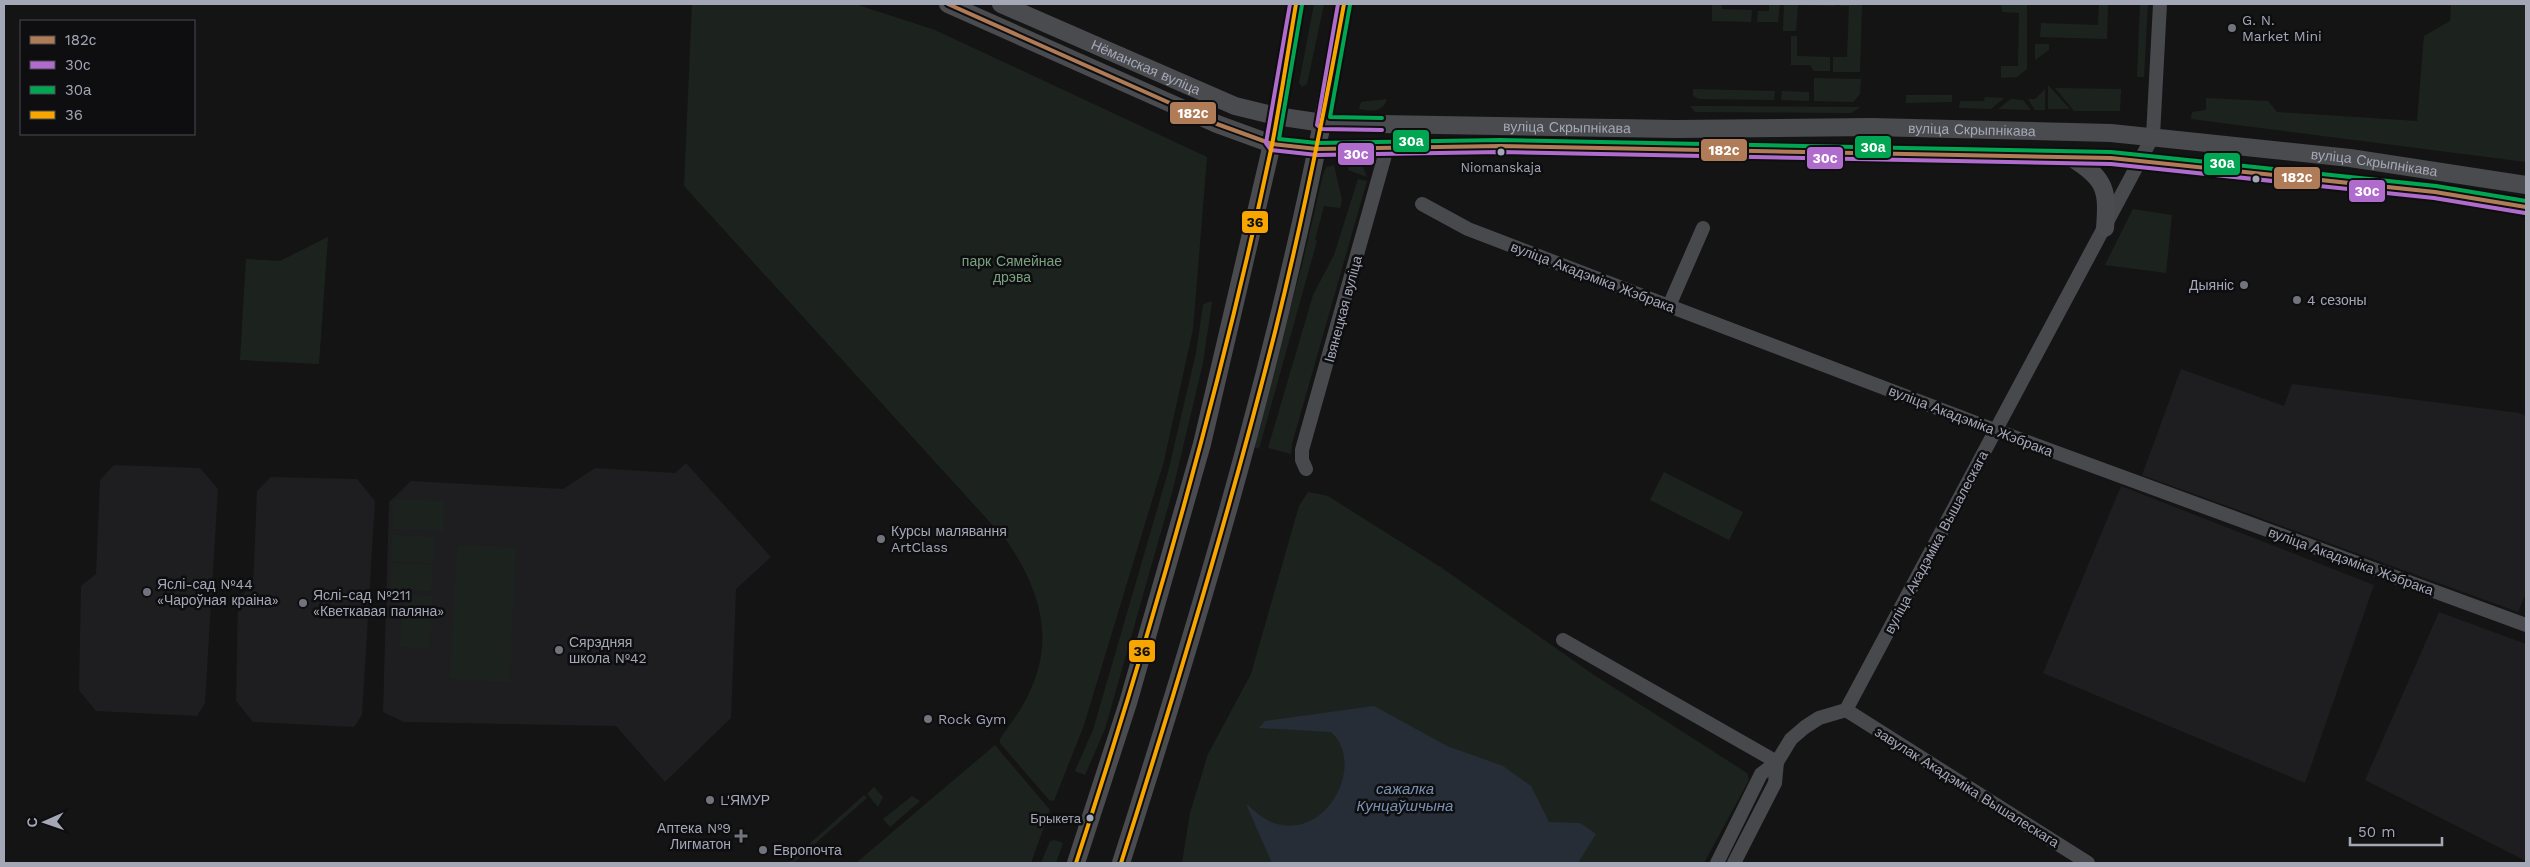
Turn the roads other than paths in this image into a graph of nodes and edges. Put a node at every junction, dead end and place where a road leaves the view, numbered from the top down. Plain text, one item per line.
1 (948, 4) edge
2 (1001, 4) edge
3 (1296, 4) edge
4 (1344, 4) edge
5 (2160, 4) edge
6 (1276, 116) junction
7 (1323, 123) junction
8 (2153, 136) junction
9 (1272, 144) junction
10 (1388, 148) junction
11 (1317, 149) junction
12 (2072, 158) junction
13 (2141, 160) junction
14 (2526, 185) edge
15 (1422, 204) dead end
16 (2526, 208) edge
17 (1703, 228) dead end
18 (2104, 228) junction
19 (1669, 306) junction
20 (1996, 431) junction
21 (1306, 469) dead end
22 (2526, 625) edge
23 (1564, 640) dead end
24 (1846, 710) junction
25 (1777, 762) junction
26 (1076, 863) edge
27 (1121, 863) edge
28 (1717, 863) edge
29 (1734, 863) edge
30 (2088, 863) edge

1 - 9 main road, Нёманская вуліца
2 - 6 main road, Нёманская вуліца
3 - 6 main road
4 - 7 main road
5 - 8 street
6 - 7 main road, Нёманская вуліца
6 - 9 main road
7 - 8 main road, вуліца Скрыпнікава
7 - 11 main road
8 - 13 street, вуліца Акадэміка Вышалескага
8 - 14 main road, вуліца Скрыпнікава
9 - 11 main road, Нёманская вуліца
9 - 26 main road
10 - 11 main road, вуліца Скрыпнікава
10 - 12 main road, вуліца Скрыпнікава
10 - 21 street, Івянецкая вуліца
11 - 27 main road
12 - 13 main road, вуліца Скрыпнікава
12 - 18 main road
13 - 16 main road, вуліца Скрыпнікава
13 - 18 street, вуліца Акадэміка Вышалескага
15 - 19 street, вуліца Акадэміка Жэбрака
17 - 19 street
18 - 20 street, вуліца Акадэміка Вышалескага
19 - 20 street, вуліца Акадэміка Жэбрака
20 - 22 street, вуліца Акадэміка Жэбрака
20 - 24 street, вуліца Акадэміка Вышалескага
23 - 25 street
24 - 25 street
24 - 30 street, завулак Акадэміка Вышалескага
25 - 28 street
25 - 29 street

